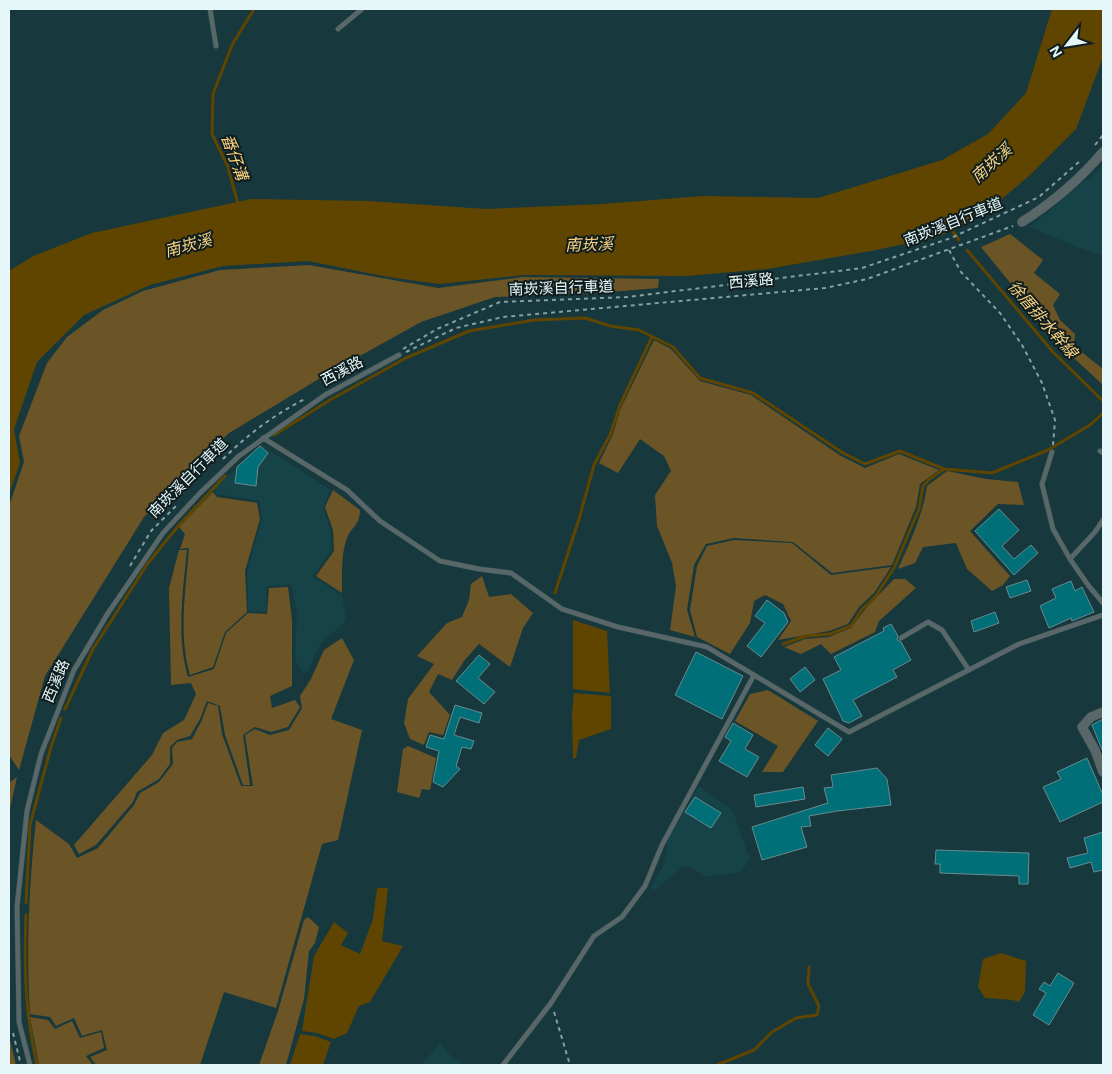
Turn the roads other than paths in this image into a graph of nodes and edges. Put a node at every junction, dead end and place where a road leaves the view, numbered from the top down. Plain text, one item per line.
1 (210, 9) edge
2 (362, 9) edge
3 (338, 29) dead end
4 (216, 46) dead end
5 (1103, 152) edge
6 (1022, 222) road end
7 (399, 354) road end
8 (263, 438) junction
9 (1052, 452) road end
10 (1103, 520) edge
11 (1070, 559) junction
12 (1103, 603) edge
13 (1103, 615) edge
14 (901, 638) dead end
15 (969, 670) junction
16 (754, 674) junction
17 (1103, 712) edge
18 (1103, 772) edge
19 (30, 1065) edge
20 (503, 1065) edge

1 - 4 lane
2 - 3 lane
5 - 6 street
7 - 8 lane, 西溪路
8 - 16 lane
8 - 19 lane, 西溪路
9 - 11 lane
10 - 11 lane
11 - 12 lane
13 - 15 lane
14 - 15 lane
15 - 16 lane
16 - 20 lane
17 - 18 street

